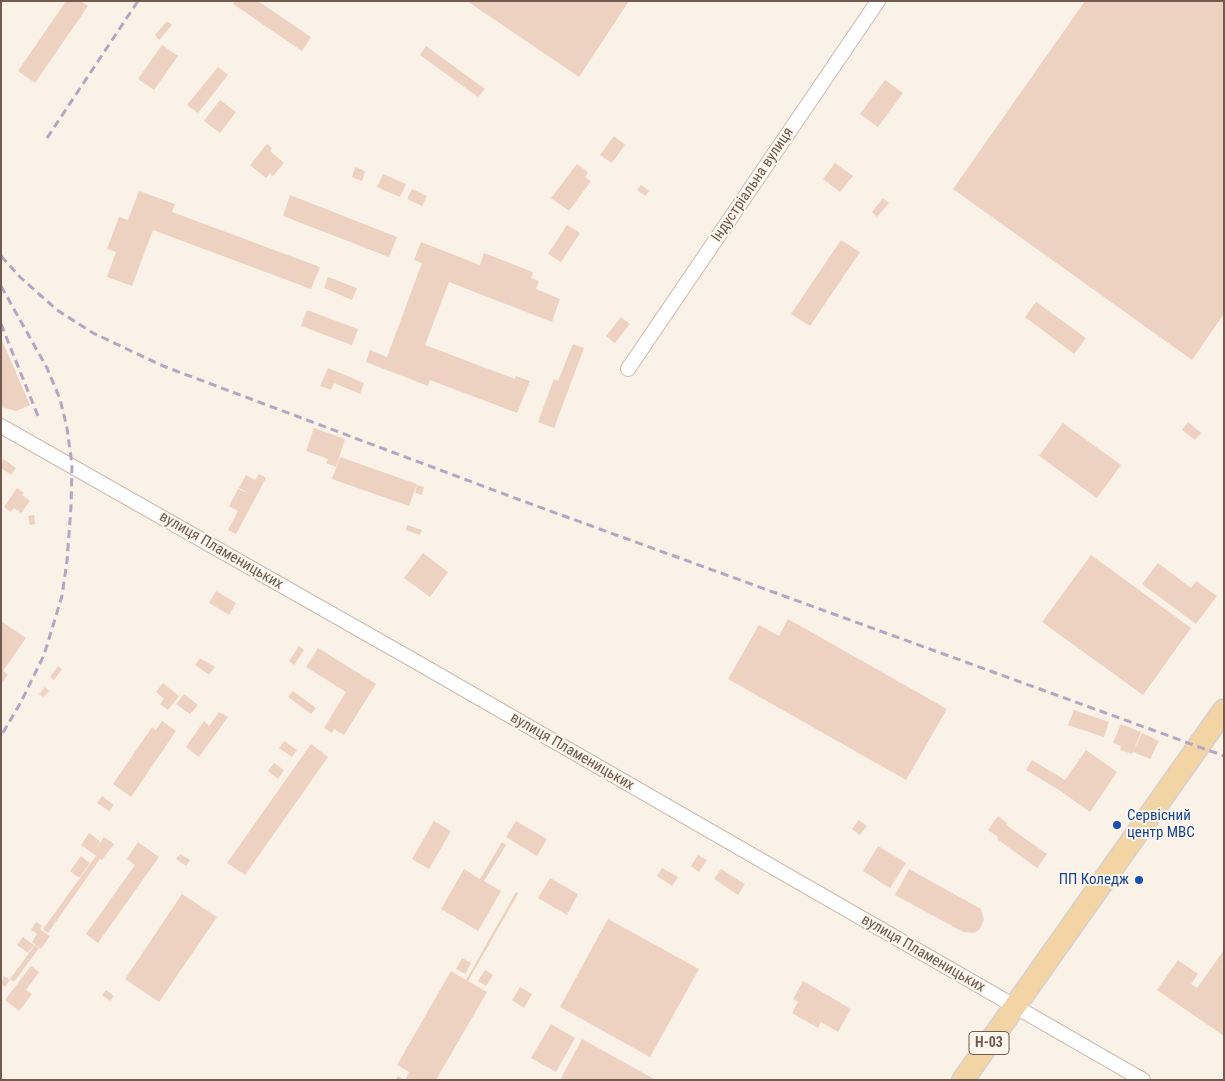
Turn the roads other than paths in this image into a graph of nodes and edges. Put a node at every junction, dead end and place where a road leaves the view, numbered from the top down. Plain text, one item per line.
1 (878, 1) edge
2 (628, 369) dead end
3 (1, 426) edge
4 (1224, 710) edge
5 (1014, 1006) junction
6 (963, 1080) edge
7 (1143, 1080) edge

1 - 2 street, Індустріальна вулиця
3 - 5 street, вулиця Пламеницьких
4 - 5 main road, Н-03
5 - 6 main road, Н-03
5 - 7 street, вулиця Пламеницьких

